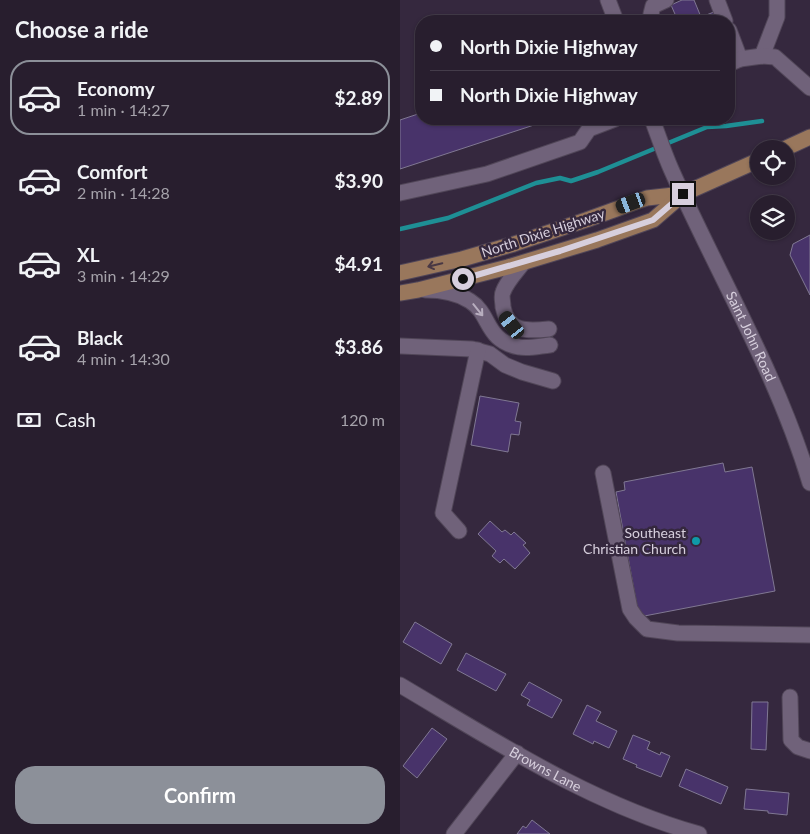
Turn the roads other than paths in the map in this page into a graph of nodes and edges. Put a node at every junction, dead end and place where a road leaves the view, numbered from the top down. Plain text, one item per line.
1 (608, 0) edge
2 (666, 0) edge
3 (717, 0) edge
4 (777, 0) edge
5 (614, 15) edge
6 (652, 15) edge
7 (723, 15) edge
8 (762, 56) junction
9 (735, 62) edge
10 (810, 88) edge
11 (599, 125) edge
12 (654, 125) edge
13 (810, 136) edge
14 (795, 144) edge
15 (750, 164) edge
16 (400, 193) edge
17 (683, 194) junction
18 (523, 263) junction
19 (400, 273) edge
20 (418, 290) junction
21 (400, 293) edge
22 (549, 328) dead end
23 (400, 346) edge
24 (550, 346) dead end
25 (478, 350) junction
26 (553, 381) dead end
27 (603, 473) dead end
28 (810, 482) edge
29 (460, 530) dead end
30 (810, 635) edge
31 (400, 685) edge
32 (790, 698) dead end
33 (810, 751) edge
34 (517, 753) junction
35 (454, 834) edge
36 (699, 834) edge

1 - 5 street
2 - 6 street
3 - 7 street
4 - 8 street
8 - 9 street
8 - 10 street
11 - 16 street
12 - 17 street, Saint John Road
13 - 14 main road
15 - 17 main road
17 - 18 main road, North Dixie Highway
17 -> 19 main road, North Dixie Highway
17 - 28 street, Saint John Road
18 - 20 main road, North Dixie Highway
18 - 22 street
20 - 21 main road, North Dixie Highway
20 -> 24 street
23 - 25 street
25 - 26 street
25 - 29 street
27 - 30 street
31 - 34 street, Browns Lane
32 - 33 street
34 - 35 street
34 - 36 street, Browns Lane

